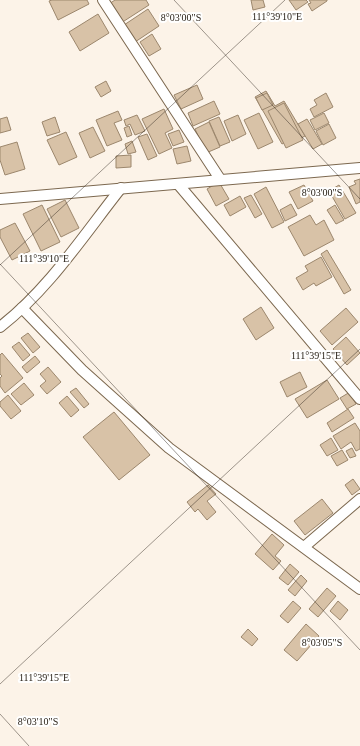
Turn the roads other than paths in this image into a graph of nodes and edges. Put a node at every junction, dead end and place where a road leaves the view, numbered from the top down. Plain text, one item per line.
1 (103, 0) edge
2 (360, 168) edge
3 (220, 179) junction
4 (178, 184) junction
5 (121, 188) junction
6 (0, 199) edge
7 (22, 308) junction
8 (0, 327) edge
9 (360, 399) edge
10 (360, 499) edge
11 (304, 547) junction
12 (360, 589) edge

1 - 3 street
2 - 3 street
3 - 4 street
4 - 5 street
4 - 9 street
5 - 6 street
5 - 7 street
7 - 8 street
7 - 11 street
10 - 11 street
11 - 12 street

